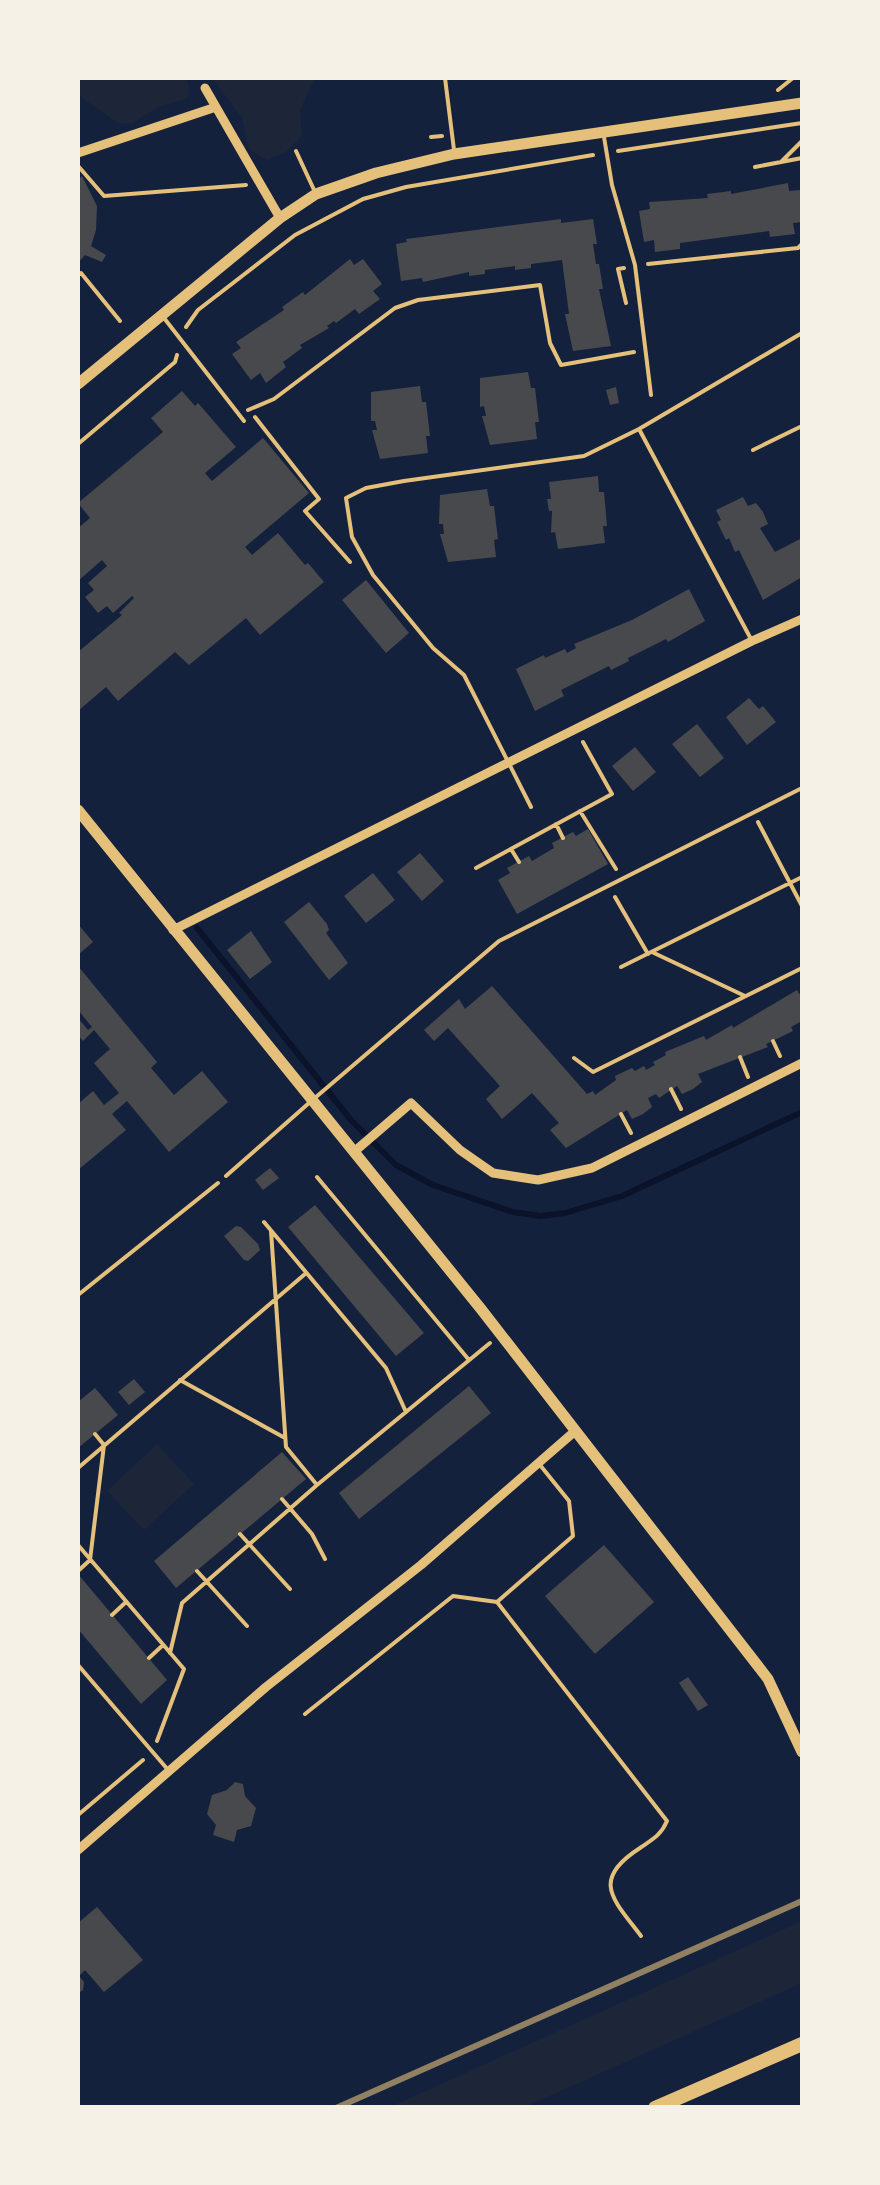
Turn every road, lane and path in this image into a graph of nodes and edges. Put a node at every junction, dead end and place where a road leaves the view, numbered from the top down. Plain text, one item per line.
1 (445, 78) edge
2 (793, 78) edge
3 (205, 88) dead end
4 (778, 90) dead end
5 (801, 104) edge
6 (216, 107) junction
7 (802, 123) edge
8 (603, 132) junction
9 (802, 141) edge
10 (296, 151) dead end
11 (78, 152) edge
12 (606, 153) junction
13 (454, 154) junction
14 (802, 158) edge
15 (781, 162) junction
16 (78, 166) edge
17 (755, 167) dead end
18 (261, 184) junction
19 (316, 194) junction
20 (280, 218) junction
21 (802, 244) edge
22 (635, 265) junction
23 (78, 275) edge
24 (627, 309) dead end
25 (161, 315) junction
26 (120, 321) dead end
27 (802, 333) edge
28 (632, 338) dead end
29 (180, 339) junction
30 (78, 384) edge
31 (651, 395) dead end
32 (249, 409) junction
33 (242, 418) joint
34 (802, 426) edge
35 (638, 429) junction
36 (78, 444) edge
37 (753, 450) dead end
38 (374, 575) junction
39 (802, 619) edge
40 (752, 641) junction
41 (576, 730) junction
42 (510, 764) junction
43 (802, 788) edge
44 (531, 807) dead end
45 (78, 810) edge
46 (580, 811) junction
47 (752, 812) junction
48 (556, 824) junction
49 (563, 838) dead end
50 (511, 849) junction
51 (518, 862) dead end
52 (476, 868) dead end
53 (802, 877) edge
54 (621, 878) junction
55 (792, 882) junction
56 (607, 884) junction
57 (802, 906) edge
58 (173, 930) junction
59 (650, 953) junction
60 (621, 967) dead end
61 (802, 968) edge
62 (745, 996) junction
63 (773, 1041) dead end
64 (740, 1057) dead end
65 (574, 1058) dead end
66 (782, 1060) dead end
67 (802, 1063) edge
68 (748, 1077) dead end
69 (671, 1088) dead end
70 (312, 1100) junction
71 (681, 1109) dead end
72 (621, 1114) dead end
73 (631, 1134) dead end
74 (355, 1151) junction
75 (226, 1176) joint
76 (316, 1177) dead end
77 (264, 1222) dead end
78 (271, 1231) junction
79 (305, 1274) junction
80 (78, 1296) edge
81 (275, 1300) junction
82 (500, 1335) junction
83 (469, 1360) junction
84 (180, 1380) junction
85 (406, 1412) junction
86 (574, 1432) junction
87 (94, 1434) dead end
88 (285, 1438) junction
89 (104, 1445) junction
90 (538, 1463) junction
91 (78, 1468) edge
92 (318, 1485) junction
93 (282, 1498) dead end
94 (291, 1508) junction
95 (240, 1534) dead end
96 (250, 1544) junction
97 (78, 1545) edge
98 (90, 1560) junction
99 (324, 1560) dead end
100 (78, 1570) edge
101 (196, 1571) dead end
102 (206, 1582) junction
103 (290, 1589) dead end
104 (126, 1602) junction
105 (497, 1602) junction
106 (112, 1615) dead end
107 (247, 1626) dead end
108 (163, 1645) junction
109 (170, 1653) junction
110 (149, 1658) dead end
111 (78, 1665) edge
112 (306, 1714) dead end
113 (152, 1752) junction
114 (802, 1752) edge
115 (170, 1772) junction
116 (78, 1814) edge
117 (78, 1850) edge
118 (641, 1936) dead end
119 (802, 2044) edge
120 (655, 2108) edge

1 - 13 lane
2 - 4 path
3 - 6 street
5 - 8 street
6 - 11 street
6 - 18 street
7 - 12 path
8 - 12 lane
8 - 13 street
9 - 15 path
10 - 19 lane
12 - 22 lane
12 - 29 path
13 - 19 street
14 - 15 path
15 - 17 path
16 - 18 path
18 - 20 street
19 - 20 street
20 - 25 street
21 - 22 path
22 - 24 path
22 - 31 lane
23 - 26 path
25 - 29 lane
25 - 30 street
27 - 35 lane
28 - 32 path
29 - 33 lane
29 - 36 path
32 - 33 path
32 - 38 path
34 - 37 path
35 - 38 lane
35 - 40 lane
38 - 42 lane
39 - 40 street
40 - 41 street
41 - 42 street
41 - 46 path
42 - 44 lane
42 - 58 street
43 - 47 lane
45 - 58 street
46 - 48 path
46 - 54 path
47 - 54 lane
47 - 55 path
48 - 49 path
48 - 50 path
50 - 51 path
50 - 52 path
53 - 55 path
54 - 56 lane
55 - 57 path
55 - 59 path
56 - 59 path
56 - 70 lane
58 - 70 street
59 - 60 path
59 - 62 path
61 - 62 path
62 - 65 path
63 - 66 path
64 - 68 path
67 - 74 street
69 - 71 path
70 - 74 street
70 - 75 lane
72 - 73 path
74 - 82 street
75 - 80 path
76 - 83 path
77 - 78 path
78 - 79 path
78 - 81 path
79 - 81 path
79 - 85 path
81 - 84 path
81 - 88 path
82 - 83 path
82 - 86 street
83 - 85 path
84 - 88 path
84 - 89 path
85 - 92 path
86 - 90 street
86 - 114 street
87 - 89 path
88 - 92 path
89 - 91 path
89 - 98 path
90 - 105 lane
90 - 115 street
92 - 94 path
93 - 94 path
94 - 96 path
94 - 99 path
95 - 96 path
96 - 102 path
96 - 103 path
97 - 98 path
98 - 100 path
98 - 104 path
101 - 102 path
102 - 107 path
102 - 109 path
104 - 106 path
104 - 108 path
105 - 112 lane
105 - 118 lane
108 - 109 path
108 - 110 path
109 - 113 path
111 - 113 lane
113 - 115 lane
113 - 116 path
115 - 117 street
119 - 120 main road

